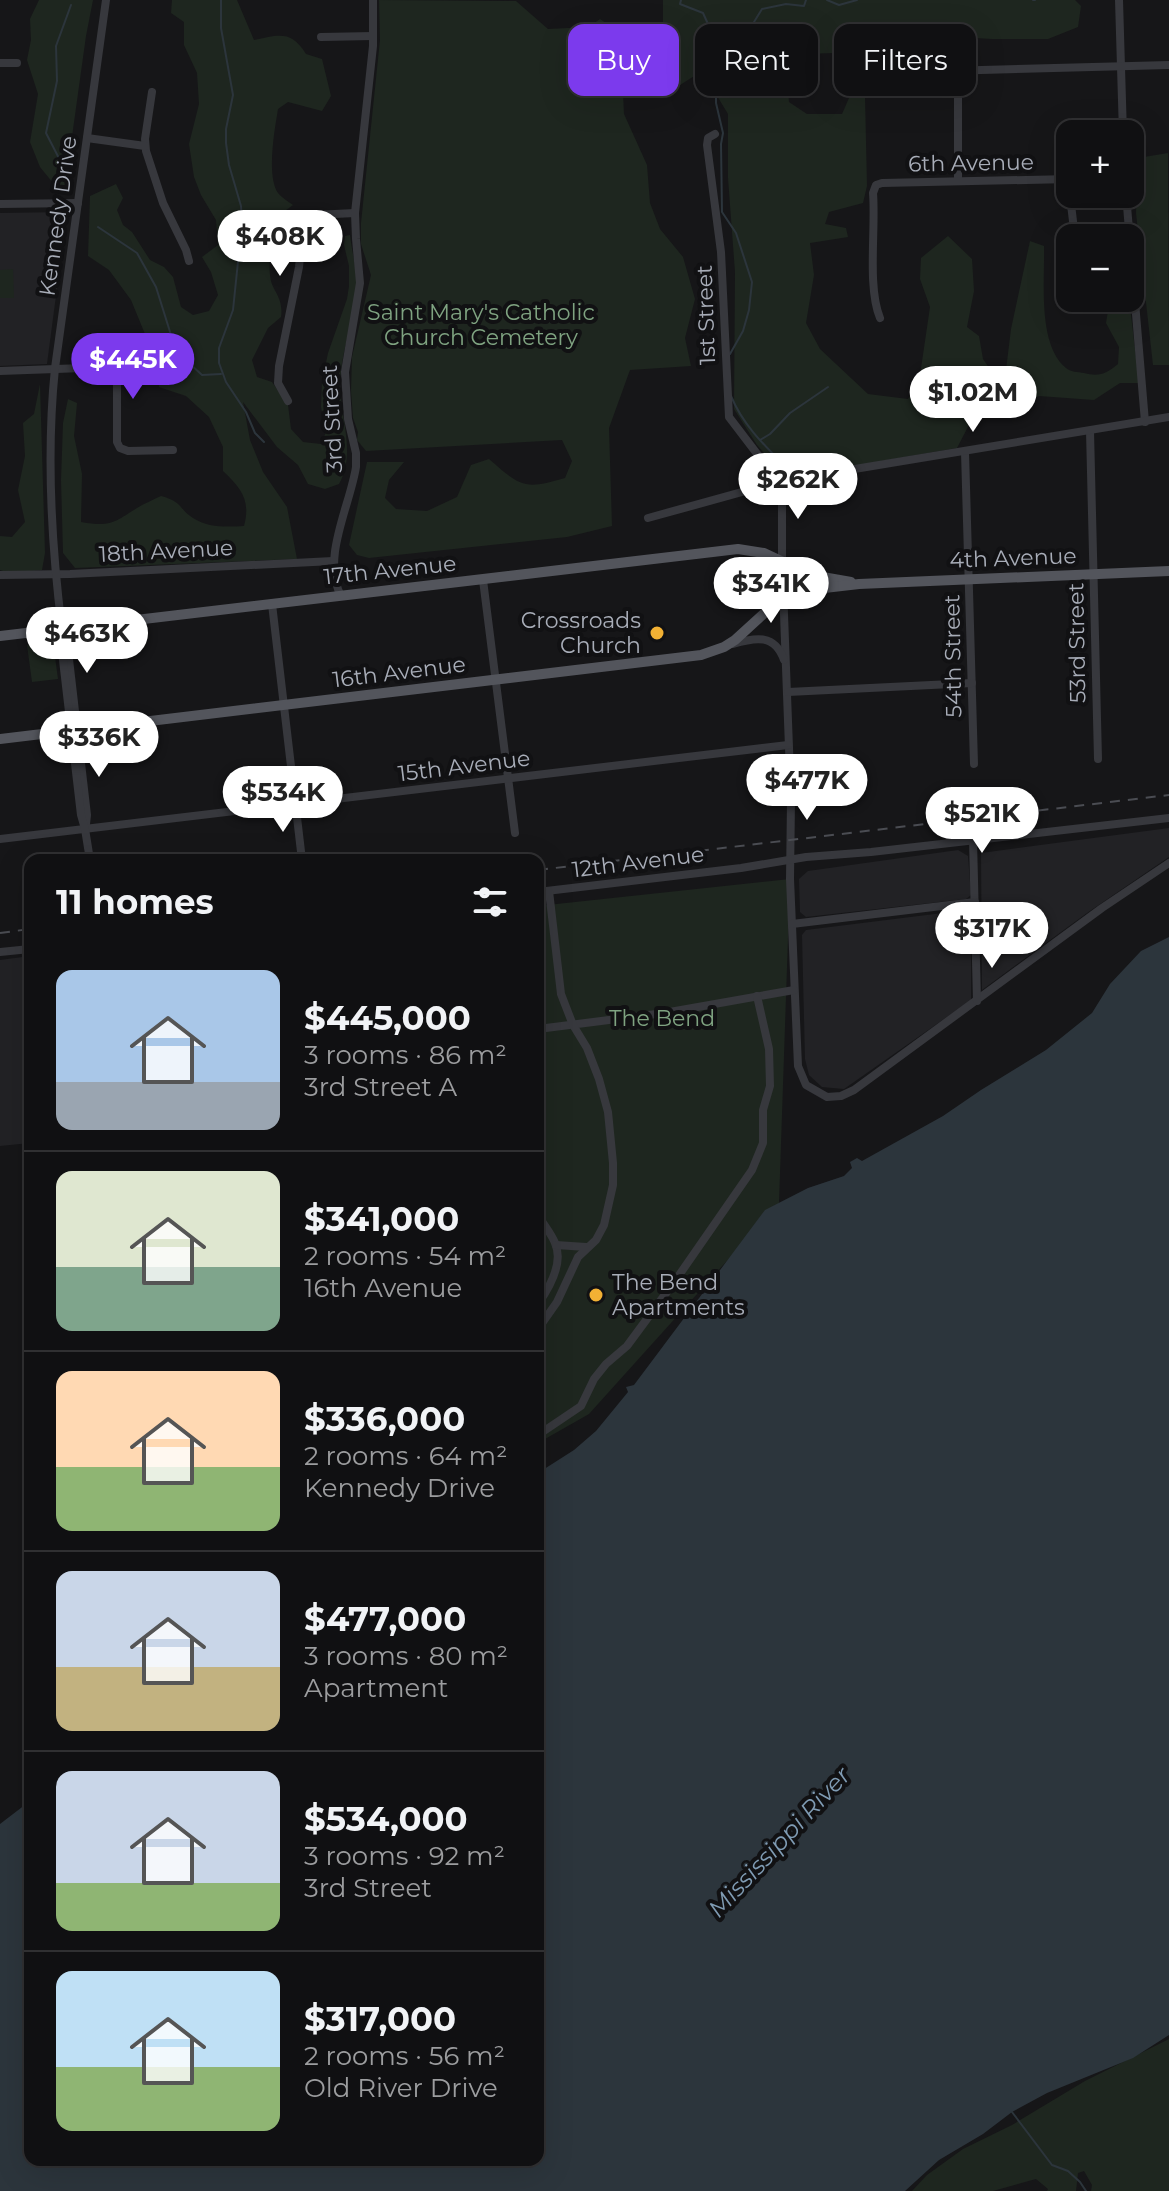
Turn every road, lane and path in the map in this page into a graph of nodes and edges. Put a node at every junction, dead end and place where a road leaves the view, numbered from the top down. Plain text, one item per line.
1 (106, 0) edge
2 (373, 0) edge
3 (1119, 0) edge
4 (373, 36) junction
5 (321, 37) dead end
6 (0, 63) edge
7 (17, 63) dead end
8 (1169, 65) edge
9 (1121, 66) junction
10 (976, 70) edge
11 (152, 92) dead end
12 (958, 96) edge
13 (1123, 120) edge
14 (715, 134) dead end
15 (87, 138) junction
16 (145, 146) junction
17 (1056, 179) edge
18 (958, 181) junction
19 (78, 203) junction
20 (0, 204) edge
21 (1127, 208) edge
22 (355, 213) junction
23 (189, 261) dead end
24 (880, 318) dead end
25 (55, 368) junction
26 (0, 371) edge
27 (288, 401) dead end
28 (1169, 417) edge
29 (1145, 422) junction
30 (1090, 431) junction
31 (173, 450) dead end
32 (965, 452) junction
33 (782, 481) junction
34 (648, 518) dead end
35 (333, 561) junction
36 (782, 561) junction
37 (1169, 571) edge
38 (55, 573) junction
39 (1094, 574) junction
40 (0, 575) edge
41 (969, 579) junction
42 (483, 580) junction
43 (859, 584) junction
44 (341, 596) junction
45 (784, 599) junction
46 (272, 604) junction
47 (62, 629) junction
48 (0, 636) edge
49 (724, 647) junction
50 (787, 669) junction
51 (495, 680) junction
52 (972, 683) junction
53 (788, 692) junction
54 (285, 706) junction
55 (74, 730) junction
56 (0, 739) edge
57 (788, 745) junction
58 (1098, 759) dead end
59 (974, 764) dead end
60 (507, 779) junction
61 (296, 804) junction
62 (1169, 818) edge
63 (85, 829) junction
64 (515, 833) dead end
65 (0, 839) edge
66 (973, 840) junction
67 (89, 854) edge
68 (301, 854) edge
69 (791, 860) junction
70 (1169, 863) edge
71 (544, 891) edge
72 (549, 891) junction
73 (975, 902) junction
74 (792, 924) junction
75 (24, 950) edge
76 (0, 952) edge
77 (794, 990) junction
78 (757, 996) junction
79 (977, 1001) junction
80 (573, 1025) junction
81 (544, 1028) edge
82 (544, 1225) edge
83 (556, 1245) junction
84 (586, 1247) junction
85 (544, 1294) edge
86 (544, 1320) edge
87 (544, 1431) edge

1 - 15 street, Kennedy Drive
2 - 4 street, 3rd Street
3 - 9 street
4 - 5 street
4 - 22 street, 3rd Street
6 - 7 street
8 - 9 street
9 - 10 street
9 - 13 street
11 - 16 street
12 - 18 street
14 - 33 street, 1st Street
15 - 16 street
15 - 19 street, Kennedy Drive
16 - 23 street
17 - 18 street, 6th Avenue
18 - 24 street, 6th Avenue
19 - 20 street
19 - 25 street, Kennedy Drive
21 - 29 street
22 - 27 street
22 - 35 street, 3rd Street
25 - 26 street
25 - 31 street
25 - 38 street, Kennedy Drive
28 - 29 street
29 - 30 street
30 - 32 street
30 - 39 street, 53rd Street
32 - 33 street
32 - 41 street, 54th Street
33 - 34 street
33 - 36 street
35 - 38 street, 18th Avenue
35 - 44 street, 3rd Street
36 - 42 main road, 17th Avenue
36 - 43 main road, 4th Avenue
36 - 45 street
37 - 39 main road, 4th Avenue
38 - 40 street, 18th Avenue
38 - 47 street, Kennedy Drive
39 - 41 main road, 4th Avenue
39 - 58 street, 53rd Street
41 - 43 main road, 4th Avenue
41 - 52 street, 54th Street
42 - 44 main road, 17th Avenue
42 - 51 street
43 - 45 main road, 4th Avenue
44 - 46 main road, 17th Avenue
45 - 49 main road, 16th Avenue
45 - 50 street
46 - 47 main road, 17th Avenue
46 - 54 street
47 - 48 main road, 17th Avenue
47 - 55 street, Kennedy Drive
49 - 50 street
49 - 51 main road, 16th Avenue
50 - 53 street
51 - 54 main road, 16th Avenue
51 - 60 street
52 - 53 street
52 - 59 street, 54th Street
53 - 57 street
54 - 55 main road, 16th Avenue
54 - 61 street
55 - 56 main road, 16th Avenue
55 - 63 street, Kennedy Drive
57 - 60 street, 15th Avenue
57 - 69 street
60 - 61 street, 15th Avenue
60 - 64 street
61 - 63 street, 15th Avenue
61 - 68 street
62 - 66 street, 12th Avenue
63 - 65 street, 15th Avenue
63 - 67 street, Kennedy Drive
66 - 69 street, 12th Avenue
66 - 73 street
69 - 72 street, 12th Avenue
69 - 74 street
70 - 79 street
71 - 72 street, 12th Avenue
72 - 80 street
73 - 74 street
73 - 79 street
74 - 77 street
75 - 76 street
77 - 78 street
77 - 79 street
78 - 80 street
78 - 87 street
80 - 81 street
80 - 84 street
82 - 83 street
83 - 84 street
83 - 85 street
84 - 86 street

